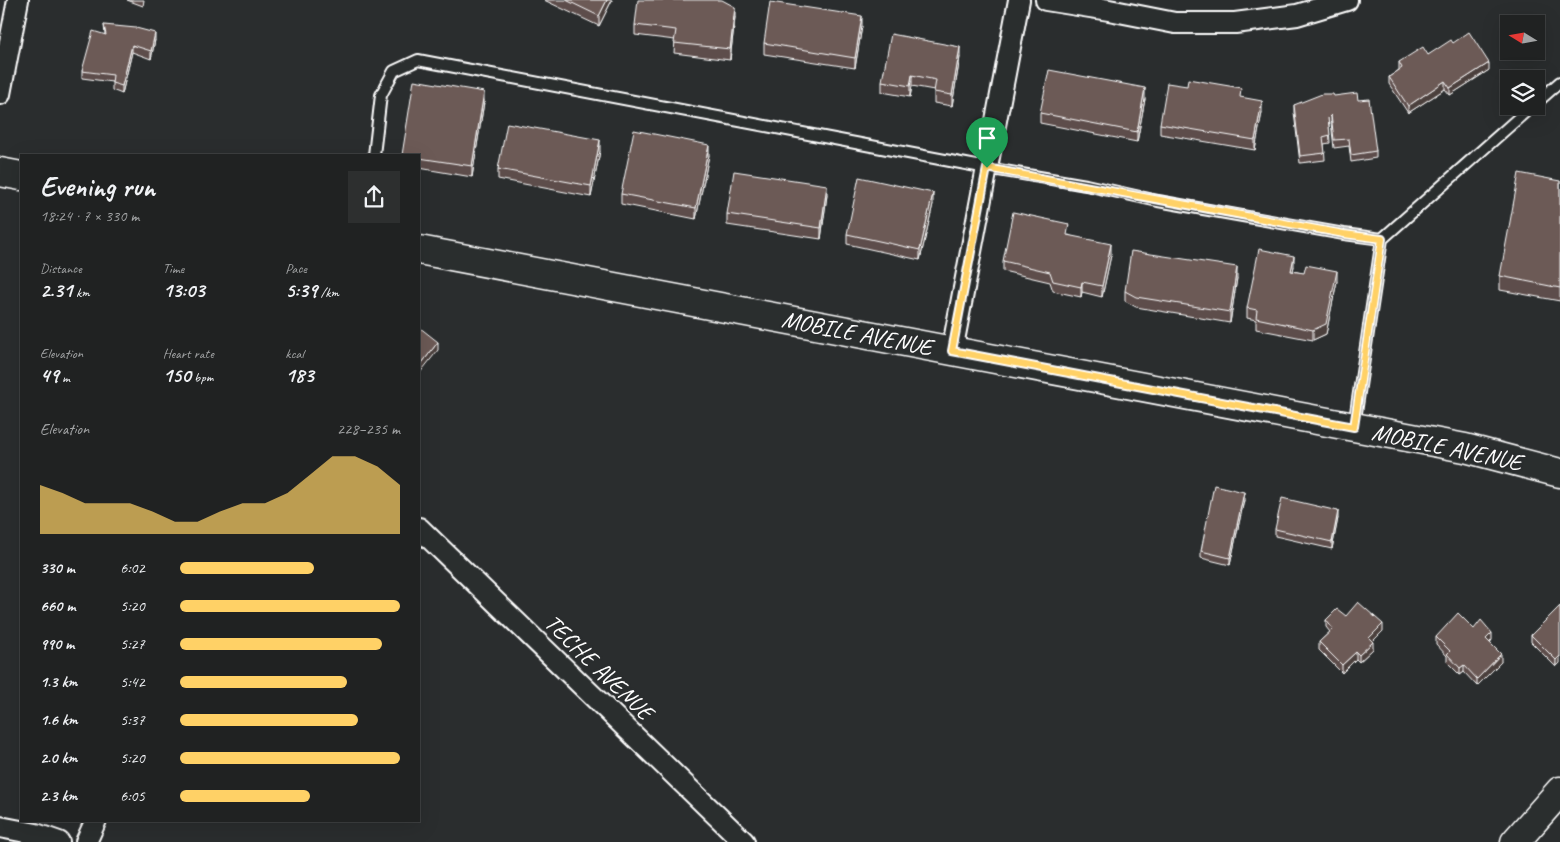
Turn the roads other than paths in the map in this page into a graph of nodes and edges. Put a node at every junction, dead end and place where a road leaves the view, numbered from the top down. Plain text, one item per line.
1 (18, 0) edge
2 (1019, 0) edge
3 (1046, 0) edge
4 (1347, 0) edge
5 (1560, 82) edge
6 (0, 94) edge
7 (1545, 95) edge
8 (1522, 115) edge
9 (374, 154) edge
10 (987, 168) junction
11 (0, 172) edge
12 (20, 176) edge
13 (1382, 239) junction
14 (420, 250) edge
15 (952, 351) junction
16 (1354, 427) junction
17 (1560, 473) edge
18 (420, 529) edge
19 (1560, 791) edge
20 (95, 822) edge
21 (0, 827) edge
22 (59, 842) edge
23 (86, 842) edge
24 (744, 842) edge
25 (1515, 842) edge

1 - 6 street
2 - 10 street
3 - 4 street
5 - 7 lane
8 - 13 lane
9 - 10 lane
10 - 13 lane
10 - 15 street
11 - 12 street
13 - 16 lane
14 - 15 street, MOBILE AVENUE
15 - 16 street, MOBILE AVENUE
16 - 17 street, MOBILE AVENUE
18 - 24 street, TECHE AVENUE
19 - 25 street
20 - 23 street
21 - 22 street

